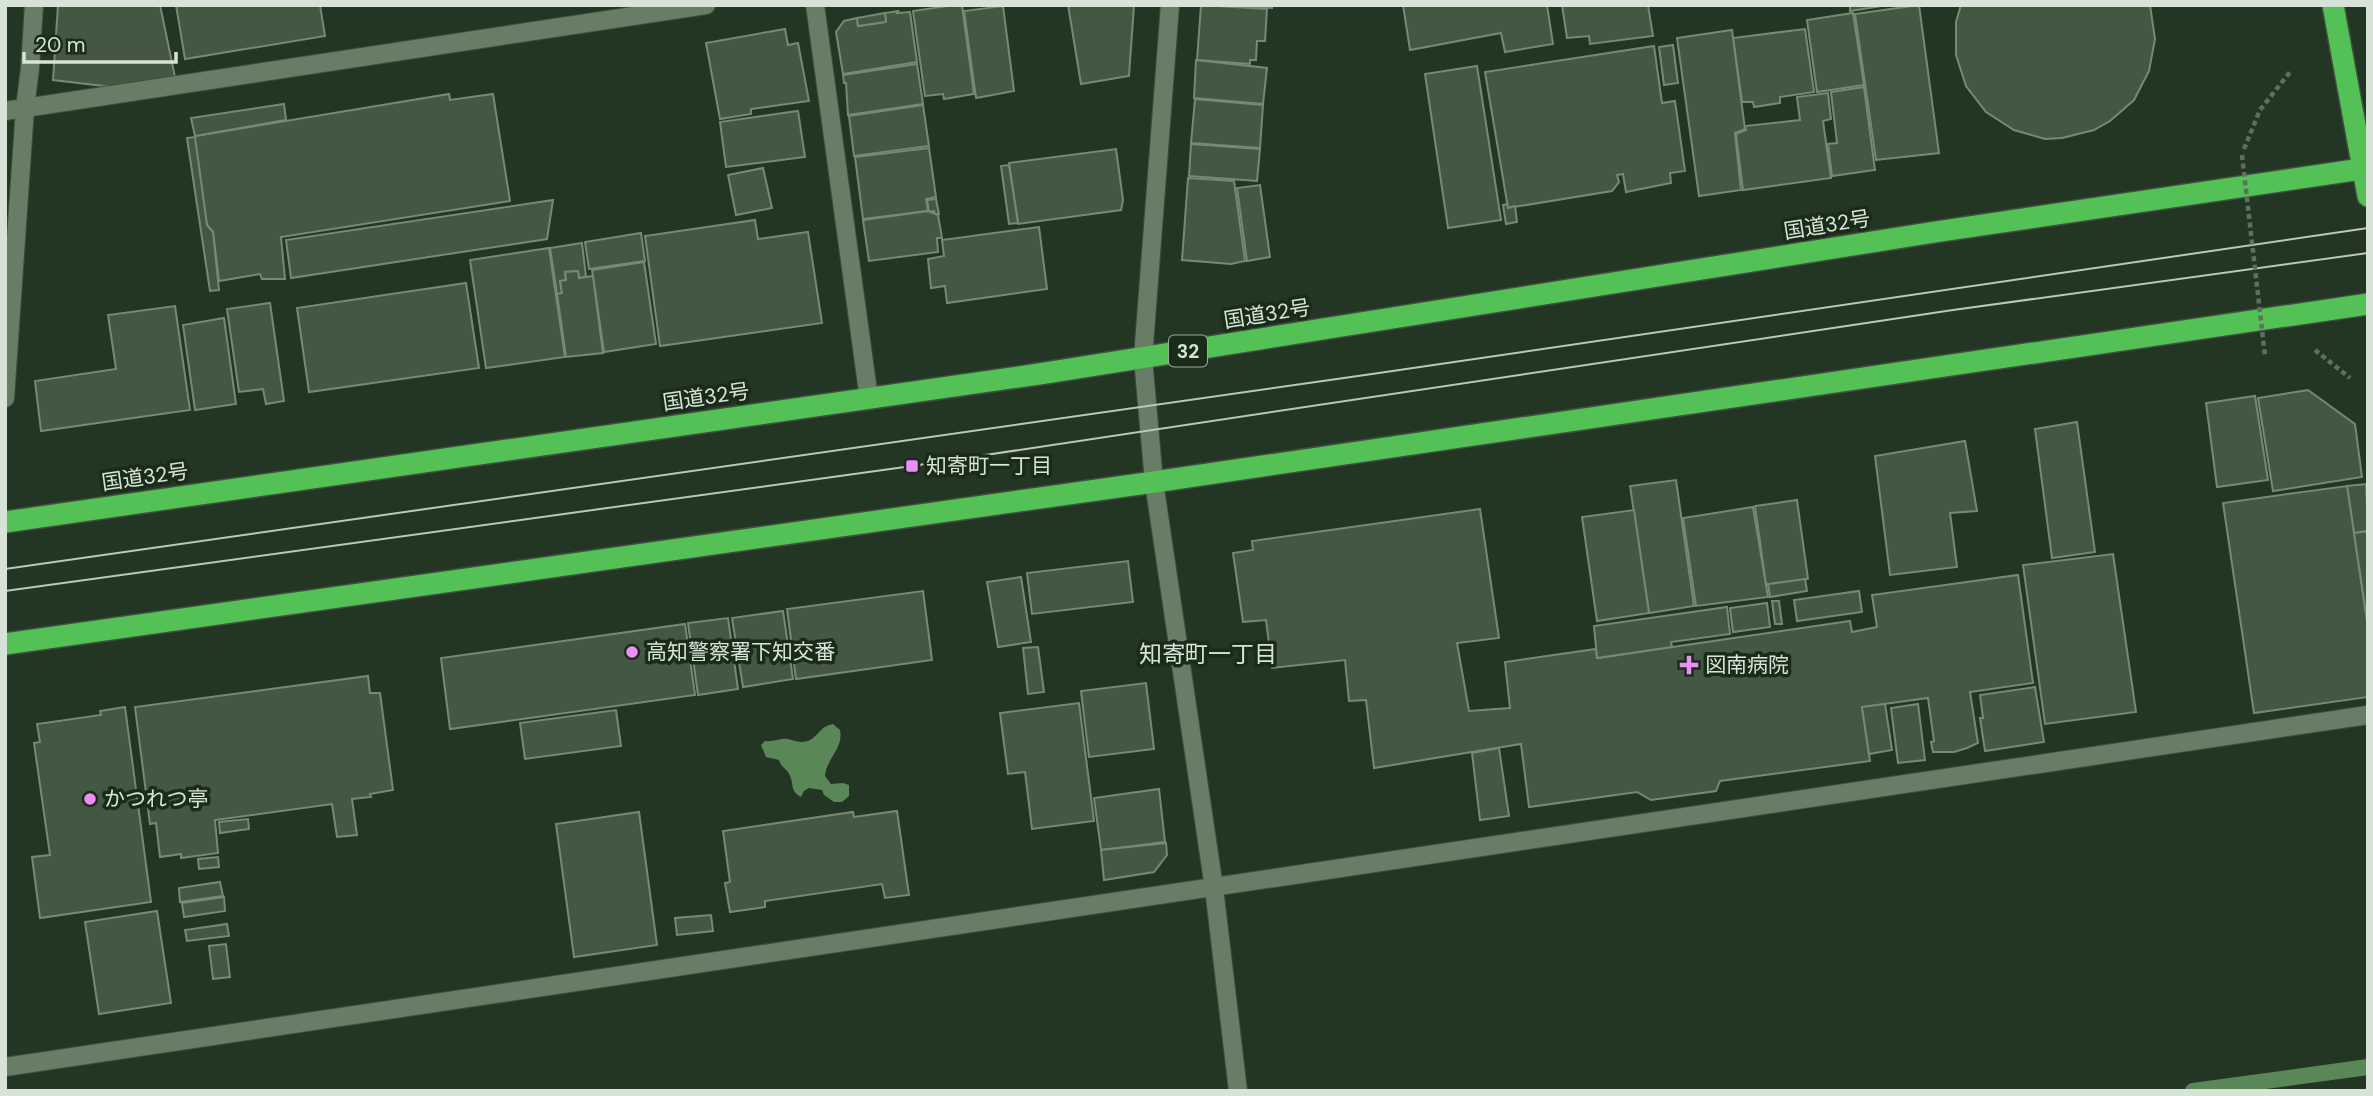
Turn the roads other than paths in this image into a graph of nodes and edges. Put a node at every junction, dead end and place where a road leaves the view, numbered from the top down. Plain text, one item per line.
1 (34, 5) edge
2 (706, 5) edge
3 (815, 5) edge
4 (1170, 5) edge
5 (2333, 5) edge
6 (25, 108) junction
7 (5, 111) edge
8 (2365, 168) edge
9 (2368, 196) edge
10 (2368, 304) edge
11 (1143, 358) junction
12 (5, 398) edge
13 (869, 399) junction
14 (1154, 482) junction
15 (5, 522) edge
16 (5, 644) edge
17 (2368, 715) edge
18 (1214, 888) junction
19 (5, 1066) edge
20 (1238, 1091) edge

1 - 6 street
2 - 6 street
3 - 13 street
4 - 11 street
5 - 8 highway
6 - 7 street
6 - 12 street
8 - 9 highway
8 - 11 highway, 国道32号 / 32
10 - 14 highway
11 - 13 highway, 国道32号 / 32
11 - 14 street
13 - 15 highway, 国道32号 / 32
14 - 16 highway
14 - 18 street
17 - 18 street
18 - 19 street
18 - 20 street

